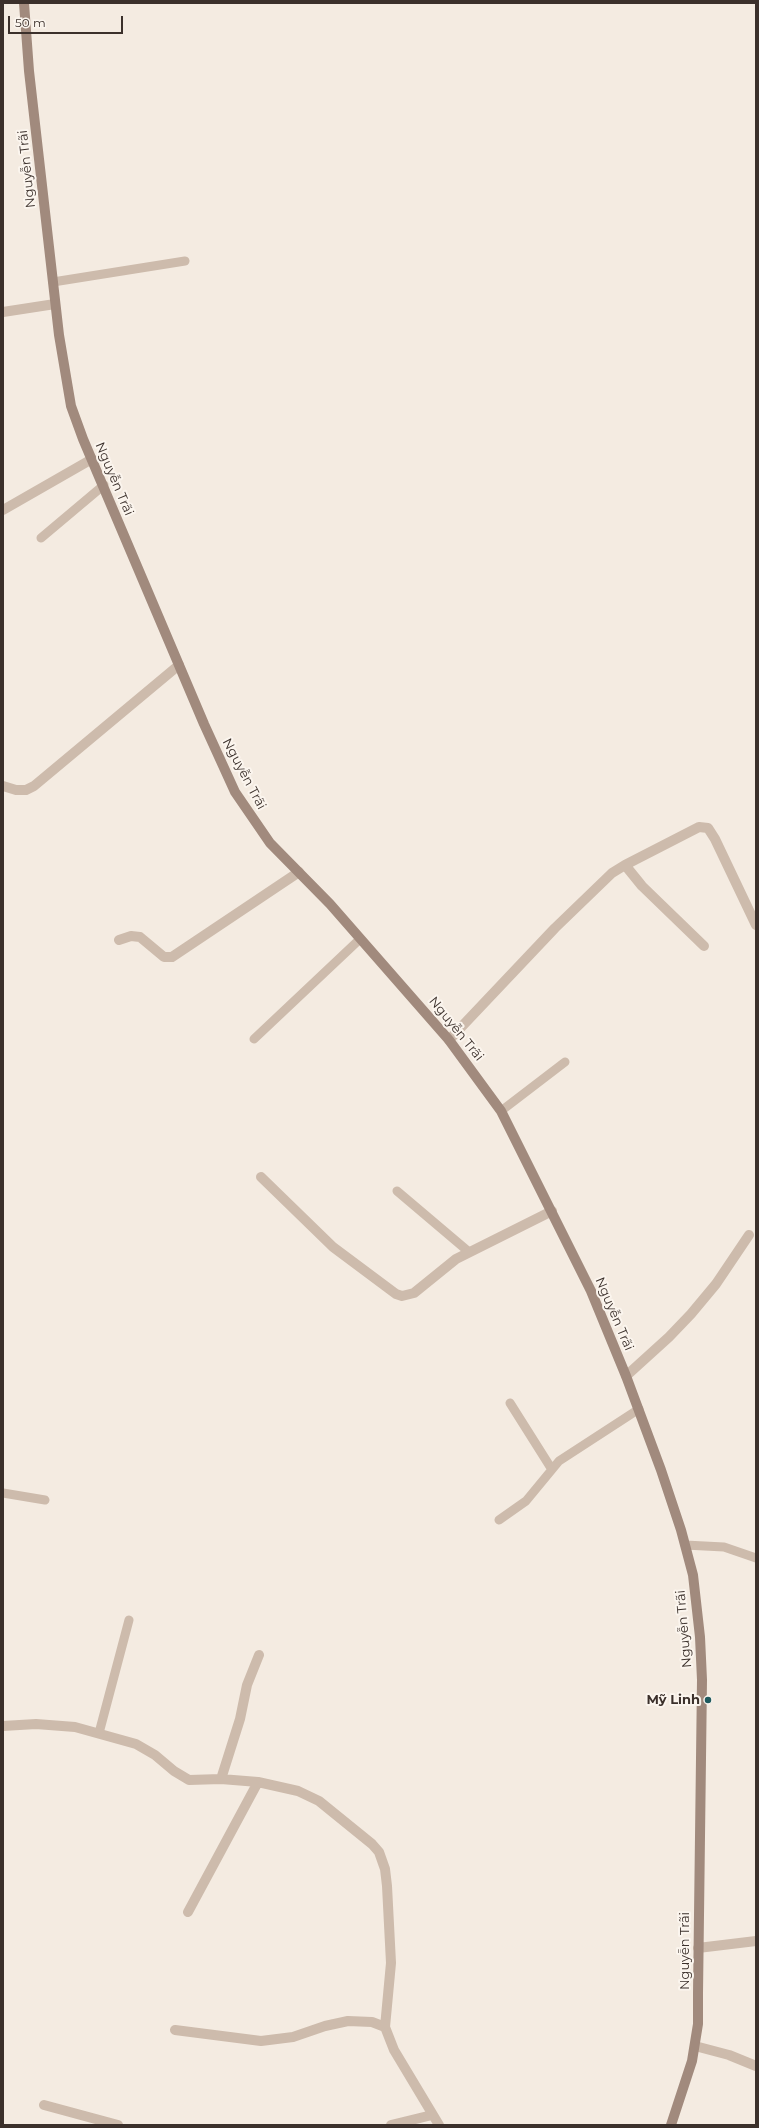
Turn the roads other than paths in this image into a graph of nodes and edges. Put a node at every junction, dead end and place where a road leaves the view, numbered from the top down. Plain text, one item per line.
1 (24, 3) edge
2 (185, 261) dead end
3 (53, 282) junction
4 (55, 304) junction
5 (3, 312) edge
6 (92, 458) junction
7 (104, 485) junction
8 (3, 510) edge
9 (41, 538) dead end
10 (179, 664) junction
11 (3, 786) edge
12 (625, 864) junction
13 (299, 872) junction
14 (756, 925) edge
15 (360, 939) junction
16 (118, 940) dead end
17 (704, 946) dead end
18 (254, 1039) dead end
19 (449, 1040) junction
20 (565, 1062) dead end
21 (501, 1111) junction
22 (261, 1177) dead end
23 (397, 1191) dead end
24 (552, 1211) junction
25 (750, 1235) dead end
26 (469, 1252) junction
27 (626, 1376) junction
28 (510, 1403) dead end
29 (639, 1409) junction
30 (551, 1468) junction
31 (3, 1493) edge
32 (45, 1500) dead end
33 (499, 1520) dead end
34 (685, 1545) junction
35 (756, 1558) edge
36 (129, 1620) dead end
37 (259, 1655) dead end
38 (3, 1726) edge
39 (99, 1733) junction
40 (221, 1780) junction
41 (258, 1782) junction
42 (188, 1912) dead end
43 (756, 1941) edge
44 (698, 1948) junction
45 (385, 2027) junction
46 (175, 2030) dead end
47 (695, 2046) junction
48 (756, 2066) edge
49 (44, 2105) dead end
50 (432, 2115) junction
51 (118, 2125) edge
52 (391, 2125) edge
53 (439, 2125) edge
54 (671, 2125) edge

1 - 3 main road, Nguyễn Trãi
2 - 3 lane
3 - 4 main road, Nguyễn Trãi
4 - 5 street
4 - 6 main road, Nguyễn Trãi
6 - 7 main road, Nguyễn Trãi
6 - 8 street
7 - 9 lane
7 - 10 main road, Nguyễn Trãi
10 - 11 street
10 - 13 main road, Nguyễn Trãi
12 - 14 street
12 - 17 street
12 - 19 street
13 - 15 main road, Nguyễn Trãi
13 - 16 street
15 - 18 lane
15 - 19 main road, Nguyễn Trãi
19 - 21 main road, Nguyễn Trãi
20 - 21 lane
21 - 24 main road, Nguyễn Trãi
22 - 26 street
23 - 26 lane
24 - 26 street
24 - 27 main road, Nguyễn Trãi
25 - 27 street
27 - 29 main road, Nguyễn Trãi
28 - 30 lane
29 - 30 lane
29 - 34 main road, Nguyễn Trãi
30 - 33 lane
31 - 32 lane
34 - 35 lane
34 - 44 main road, Nguyễn Trãi
36 - 39 lane
37 - 40 street
38 - 39 street
39 - 40 street
40 - 41 street
41 - 42 street
41 - 45 street
43 - 44 street
44 - 47 main road, Nguyễn Trãi
45 - 46 street
45 - 50 street
47 - 48 street
47 - 54 main road, Nguyễn Trãi
49 - 51 street
50 - 52 street
50 - 53 street

